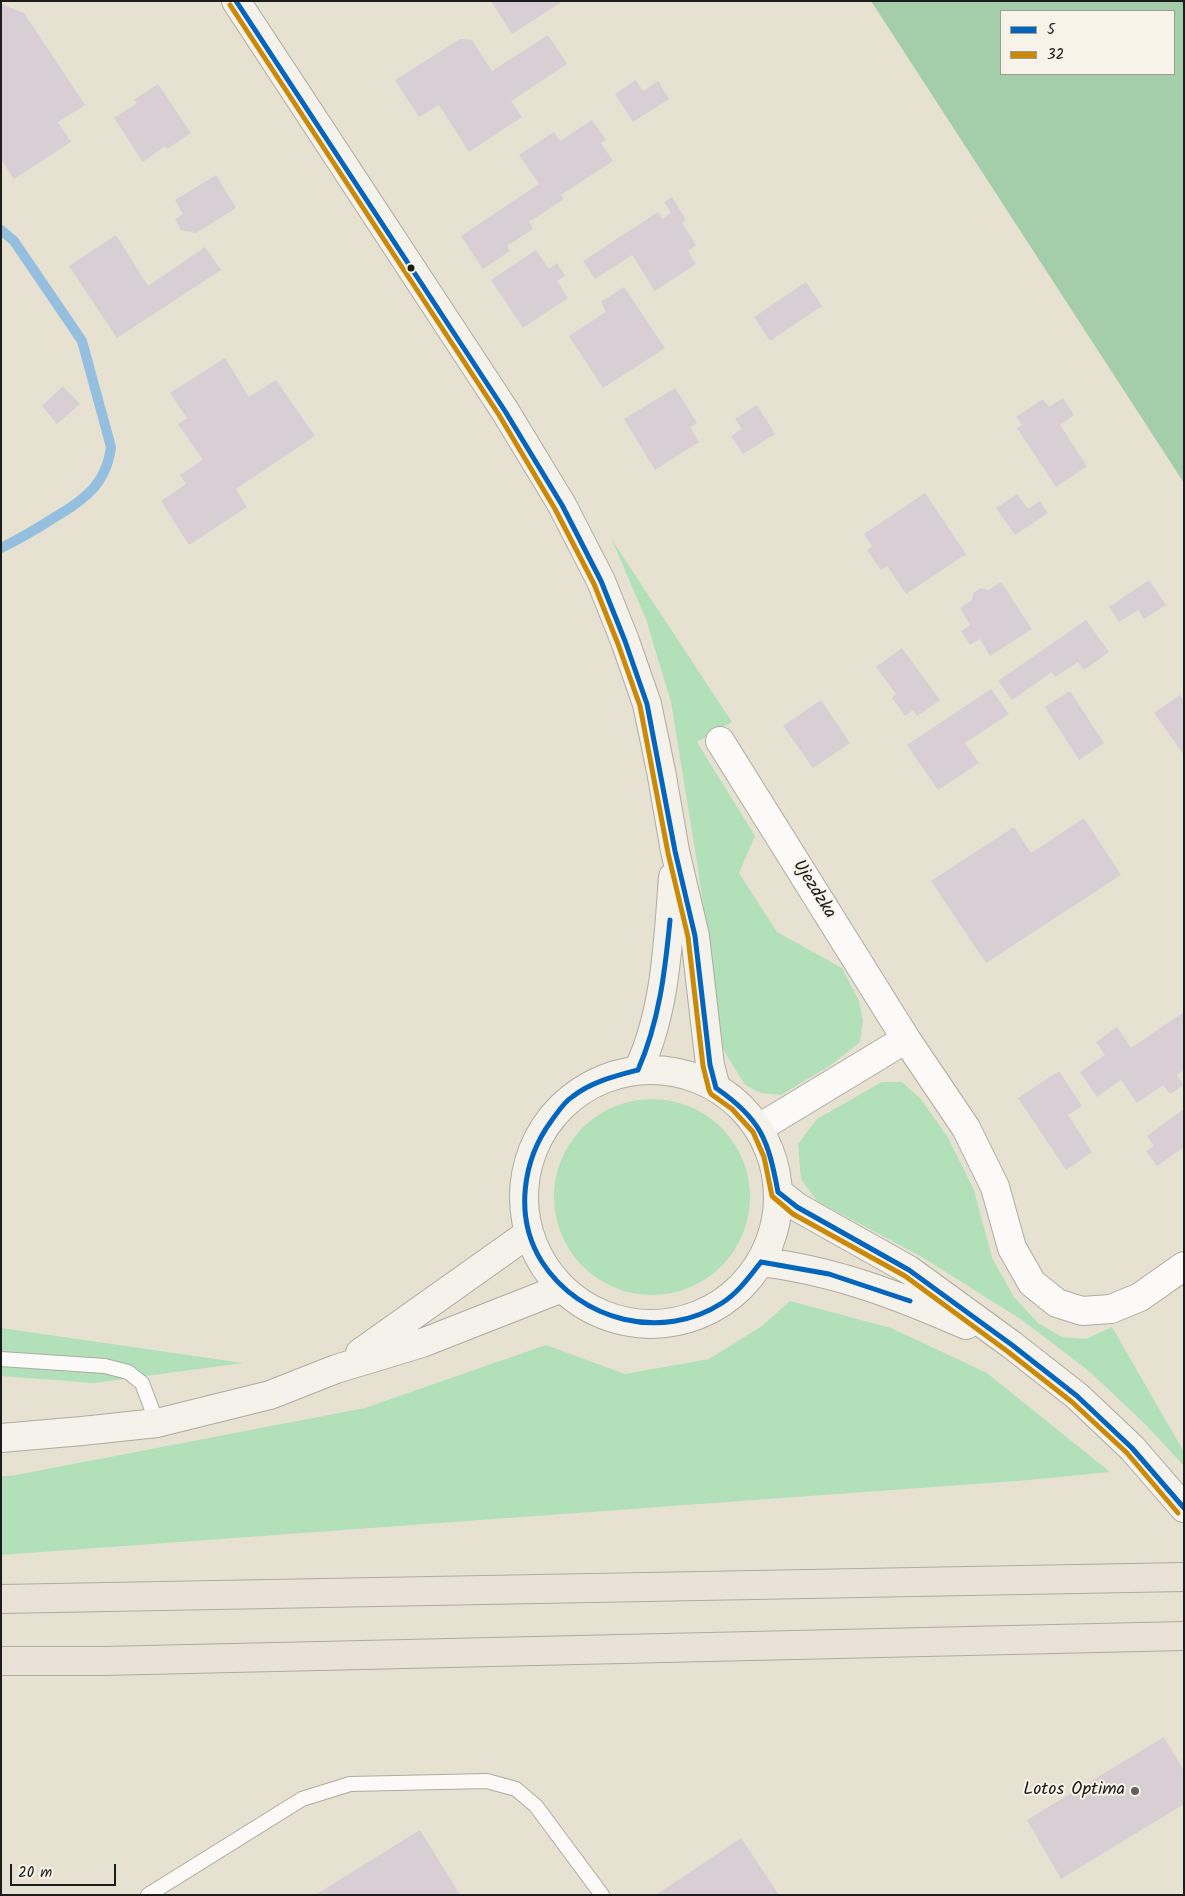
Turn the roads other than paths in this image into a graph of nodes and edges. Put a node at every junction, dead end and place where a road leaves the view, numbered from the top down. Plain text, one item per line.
1 (236, 1) edge
2 (720, 741) dead end
3 (675, 851) junction
4 (906, 1038) junction
5 (638, 1070) junction
6 (716, 1088) junction
7 (759, 1128) junction
8 (778, 1192) junction
9 (529, 1233) junction
10 (761, 1262) junction
11 (1184, 1266) edge
12 (562, 1288) junction
13 (1012, 1345) junction
14 (1, 1359) edge
15 (336, 1369) junction
16 (157, 1423) junction
17 (1, 1438) edge
18 (1184, 1508) edge
19 (1184, 1577) edge
20 (1, 1599) edge
21 (1184, 1636) edge
22 (1, 1661) edge
23 (148, 1895) edge
24 (602, 1895) edge

1 - 3 main road
2 - 4 street, Ujezdzka
3 - 5 main road
3 - 6 main road
4 - 7 street
4 - 11 street, Ujezdzka
5 - 6 main road
5 - 9 main road
6 - 7 main road
7 - 8 main road
8 - 10 main road
8 - 13 main road
9 - 12 main road
9 - 15 main road
10 - 12 main road
10 - 13 main road
12 - 15 main road
13 - 18 main road
14 - 16 lane
15 - 16 main road
16 - 17 main road
19 - 20 highway
21 - 22 highway
23 - 24 lane

